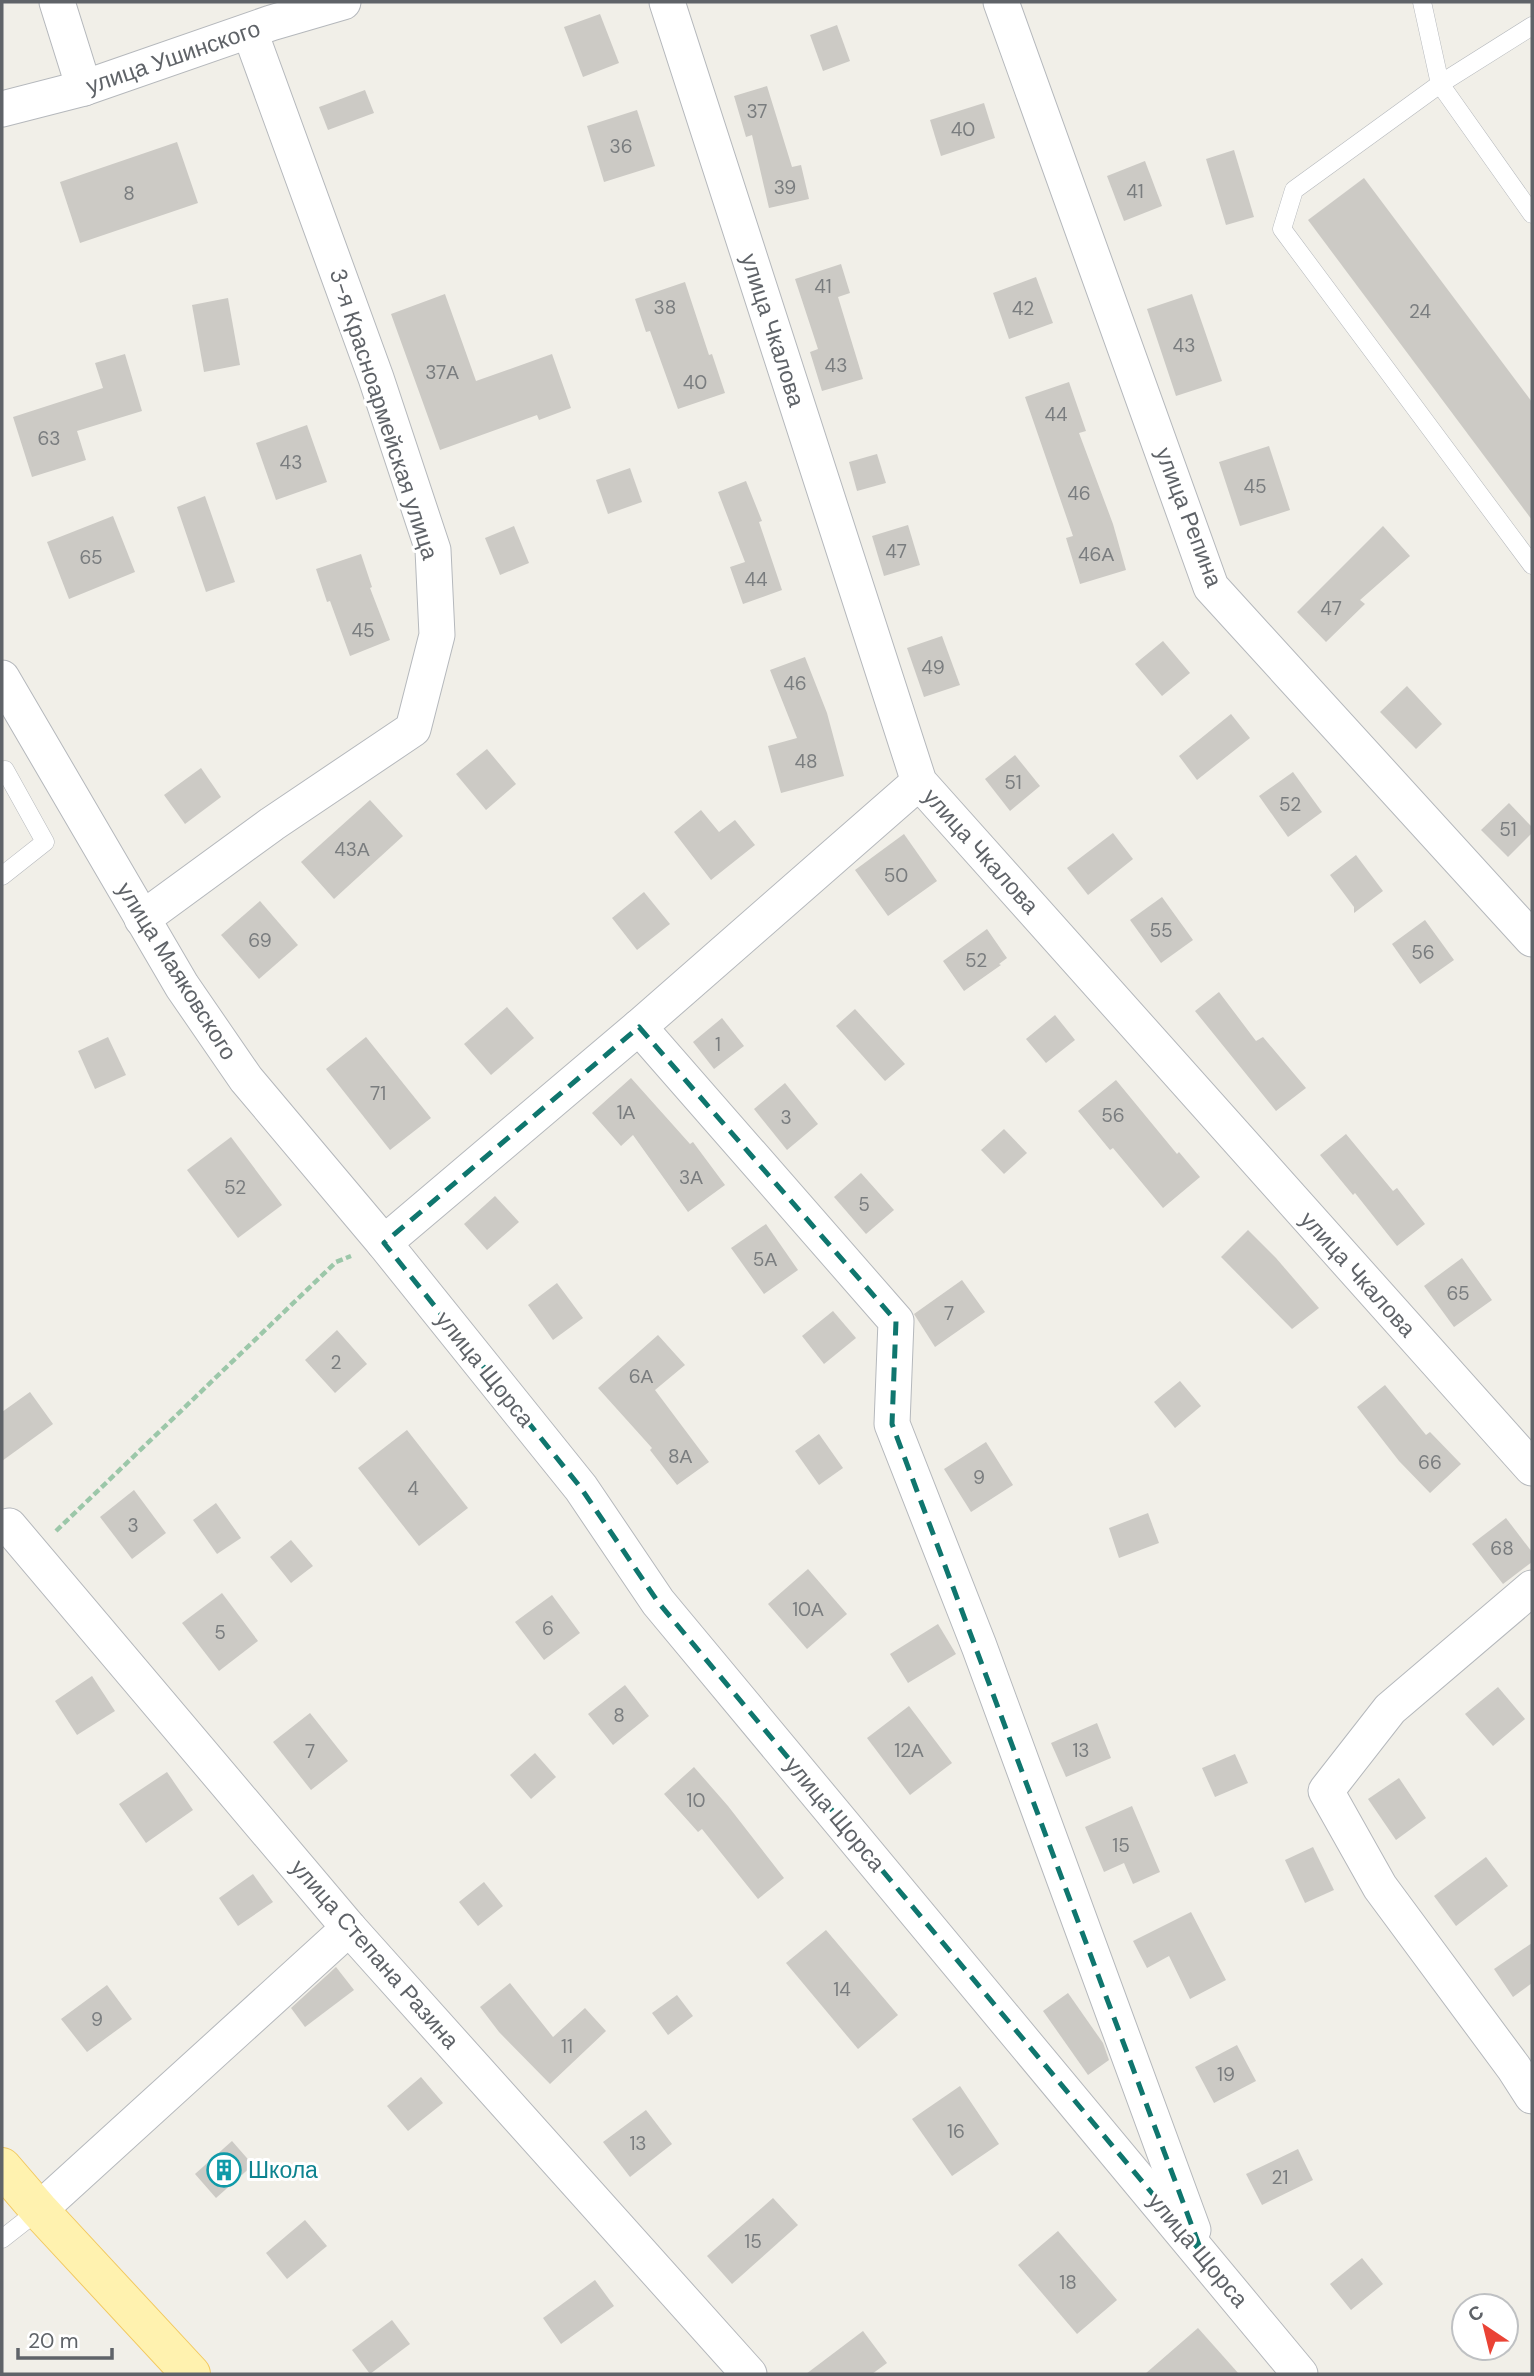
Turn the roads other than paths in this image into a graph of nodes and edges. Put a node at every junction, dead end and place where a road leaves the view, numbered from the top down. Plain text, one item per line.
1 (57, 2) edge
2 (343, 2) edge
3 (667, 2) edge
4 (1001, 2) edge
5 (1422, 2) edge
6 (262, 19) edge
7 (1532, 26) edge
8 (1440, 84) junction
9 (83, 88) junction
10 (2, 109) edge
11 (1532, 214) edge
12 (1532, 565) edge
13 (2, 678) edge
14 (3, 769) edge
15 (919, 782) junction
16 (2, 876) edge
17 (142, 919) junction
18 (1532, 939) edge
19 (639, 1027) junction
20 (384, 1243) junction
21 (1532, 1468) edge
22 (6, 1521) edge
23 (1532, 1588) edge
24 (349, 1928) junction
25 (1532, 2096) edge
26 (2, 2167) edge
27 (38, 2210) junction
28 (2, 2239) edge
29 (1202, 2253) junction
30 (191, 2374) edge
31 (749, 2374) edge
32 (1300, 2374) edge

1 - 9 street
2 - 6 street, улица Ушинского
3 - 15 street, улица Чкалова
4 - 18 street, улица Репина
5 - 8 lane
6 - 9 street, улица Ушинского
6 - 17 street, 3-я Красноармейская улица
7 - 8 lane
8 - 11 lane
8 - 12 lane
9 - 10 street, улица Ушинского
13 - 17 street, улица Маяковского
14 - 16 lane
15 - 19 street
15 - 21 street, улица Чкалова
17 - 20 street, улица Маяковского
19 - 20 street
19 - 29 street
20 - 29 street, улица Щорса
22 - 24 street, улица Степана Разина
23 - 25 street
24 - 27 street
24 - 31 street, улица Степана Разина
26 - 27 main road
27 - 28 lane
27 - 30 main road
29 - 32 street, улица Щорса

